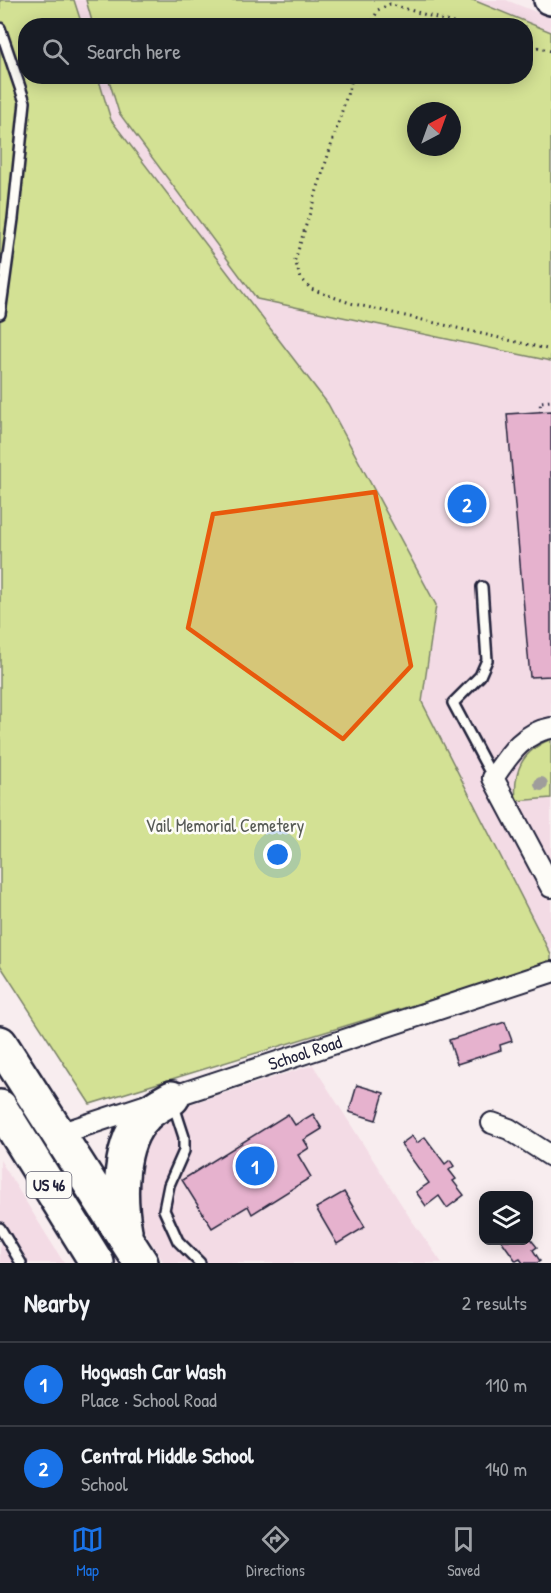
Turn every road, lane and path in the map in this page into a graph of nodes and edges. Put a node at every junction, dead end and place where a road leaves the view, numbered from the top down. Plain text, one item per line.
1 (374, 18) edge
2 (437, 18) edge
3 (0, 27) edge
4 (533, 46) edge
5 (551, 51) edge
6 (18, 81) edge
7 (19, 84) edge
8 (350, 84) edge
9 (0, 314) edge
10 (551, 350) edge
11 (551, 401) edge
12 (541, 412) dead end
13 (482, 587) dead end
14 (551, 728) edge
15 (493, 778) junction
16 (551, 887) edge
17 (551, 972) edge
18 (0, 1043) edge
19 (0, 1079) edge
20 (172, 1098) junction
21 (0, 1107) edge
22 (492, 1123) dead end
23 (59, 1134) junction
24 (551, 1156) edge
25 (551, 1162) edge
26 (0, 1228) edge
27 (134, 1251) edge
28 (21, 1263) edge
29 (97, 1263) edge
30 (200, 1263) edge

1 - 2 path
3 - 6 lane
4 - 5 path
7 - 9 lane
8 - 10 path
11 - 12 path
13 - 15 lane
14 - 15 street
15 - 16 street
17 - 20 street, School Road
18 - 23 highway, US 46
19 - 23 highway
20 - 23 street, School Road
20 - 27 highway
20 - 30 lane
21 - 29 highway, US 46
22 - 24 street
23 - 27 highway, US 46
24 - 25 street
26 - 28 lane

